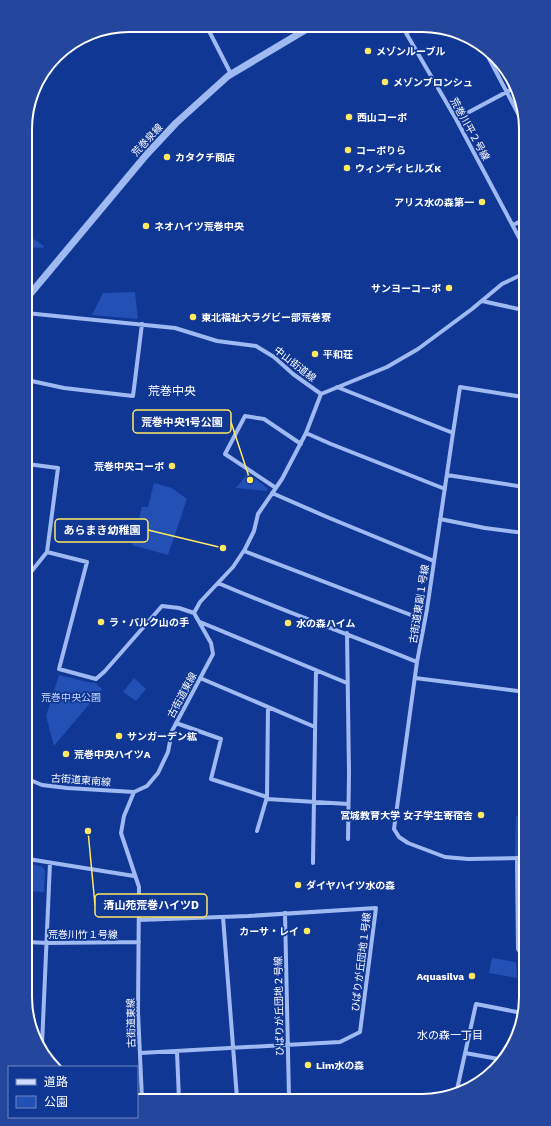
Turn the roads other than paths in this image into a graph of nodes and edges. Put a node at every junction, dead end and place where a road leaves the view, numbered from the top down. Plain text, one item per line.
1 (209, 32) edge
2 (302, 32) edge
3 (408, 32) edge
4 (490, 60) edge
5 (231, 74) junction
6 (511, 90) edge
7 (507, 92) junction
8 (517, 112) edge
9 (456, 119) junction
10 (519, 222) edge
11 (513, 225) junction
12 (519, 237) edge
13 (519, 276) edge
14 (32, 292) edge
15 (482, 301) junction
16 (519, 309) edge
17 (32, 314) edge
18 (142, 324) junction
19 (32, 381) edge
20 (337, 387) junction
21 (321, 394) junction
22 (519, 396) edge
23 (306, 433) junction
24 (453, 433) junction
25 (301, 444) junction
26 (32, 465) edge
27 (446, 475) junction
28 (519, 486) edge
29 (276, 488) junction
30 (445, 489) junction
31 (272, 493) junction
32 (440, 519) junction
33 (519, 532) edge
34 (244, 550) junction
35 (46, 552) junction
36 (434, 561) junction
37 (32, 570) edge
38 (218, 583) junction
39 (194, 613) junction
40 (411, 615) dead end
41 (200, 622) junction
42 (347, 634) junction
43 (417, 662) junction
44 (316, 670) junction
45 (200, 678) junction
46 (415, 678) junction
47 (347, 683) junction
48 (519, 691) edge
49 (268, 707) junction
50 (176, 723) junction
51 (315, 727) junction
52 (32, 781) edge
53 (134, 792) junction
54 (267, 798) junction
55 (314, 803) junction
56 (348, 804) junction
57 (258, 831) dead end
58 (348, 839) dead end
59 (516, 858) joint
60 (32, 860) edge
61 (50, 863) junction
62 (313, 863) dead end
63 (134, 876) junction
64 (285, 914) junction
65 (223, 916) junction
66 (139, 920) junction
67 (32, 942) edge
68 (139, 942) junction
69 (47, 943) junction
70 (519, 951) edge
71 (518, 1012) edge
72 (42, 1040) edge
73 (289, 1044) junction
74 (233, 1047) junction
75 (140, 1052) junction
76 (177, 1052) junction
77 (465, 1053) junction
78 (496, 1059) edge
79 (458, 1087) edge
80 (142, 1094) edge
81 (179, 1094) edge
82 (237, 1094) edge
83 (289, 1094) edge

1 - 5 street
2 - 5 street, 荒巻泉線
3 - 9 street, 荒巻川平２号線
4 - 7 street
5 - 14 street, 荒巻泉線
6 - 7 street
7 - 8 street
7 - 9 street
9 - 11 street, 荒巻川平２号線
10 - 11 street
11 - 12 street, 荒巻川平２号線
13 - 15 street, 中山街道線
15 - 16 street
15 - 20 street, 中山街道線
17 - 18 street, 中山街道線
18 - 19 street
18 - 21 street, 中山街道線
20 - 21 street, 中山街道線
20 - 24 street
21 - 23 street
22 - 24 street, 古街道東副１号線
23 - 25 street
23 - 30 street
24 - 27 street, 古街道東副１号線
25 - 29 street
25 - 29 street
26 - 35 street
27 - 28 street
27 - 30 street, 古街道東副１号線
29 - 31 street
30 - 32 street, 古街道東副１号線
31 - 34 street
31 - 36 street
32 - 33 street
32 - 36 street, 古街道東副１号線
34 - 38 street
34 - 40 street
35 - 37 street
35 - 39 street
36 - 43 street, 古街道東副１号線
38 - 39 street
38 - 42 street
39 - 41 street, 古街道東線
41 - 44 street
41 - 45 street, 古街道東線
42 - 43 street
42 - 47 street
43 - 46 street, 古街道東副１号線
44 - 47 street
44 - 51 street
45 - 49 street
45 - 50 street, 古街道東線
46 - 48 street
46 - 59 street, 古街道東副１号線
47 - 56 street
49 - 51 street
49 - 54 street
50 - 53 street, 古街道東線
50 - 54 street
51 - 55 street
52 - 53 street, 古街道東南線
53 - 63 street, 古街道東線
54 - 55 street
54 - 57 street
55 - 56 street
55 - 62 street
56 - 58 street
59 - 70 street
60 - 61 street
61 - 63 street
61 - 69 street
63 - 66 street, 古街道東線
64 - 65 street, ひばりが丘団地１号線
64 - 73 street, ひばりが丘団地２号線
64 - 73 street, ひばりが丘団地１号線
65 - 66 street, ひばりが丘団地１号線
65 - 74 street
66 - 68 street, 古街道東線
67 - 69 street, 荒巻川竹１号線
68 - 69 street, 荒巻川竹１号線
68 - 75 street, 古街道東線
69 - 72 street
71 - 77 street
73 - 74 street, ひばりが丘団地１号線
73 - 83 street, ひばりが丘団地２号線
74 - 76 street, ひばりが丘団地１号線
74 - 82 street
75 - 76 street, ひばりが丘団地１号線
75 - 80 street, 古街道東線
76 - 81 street
77 - 78 street
77 - 79 street

